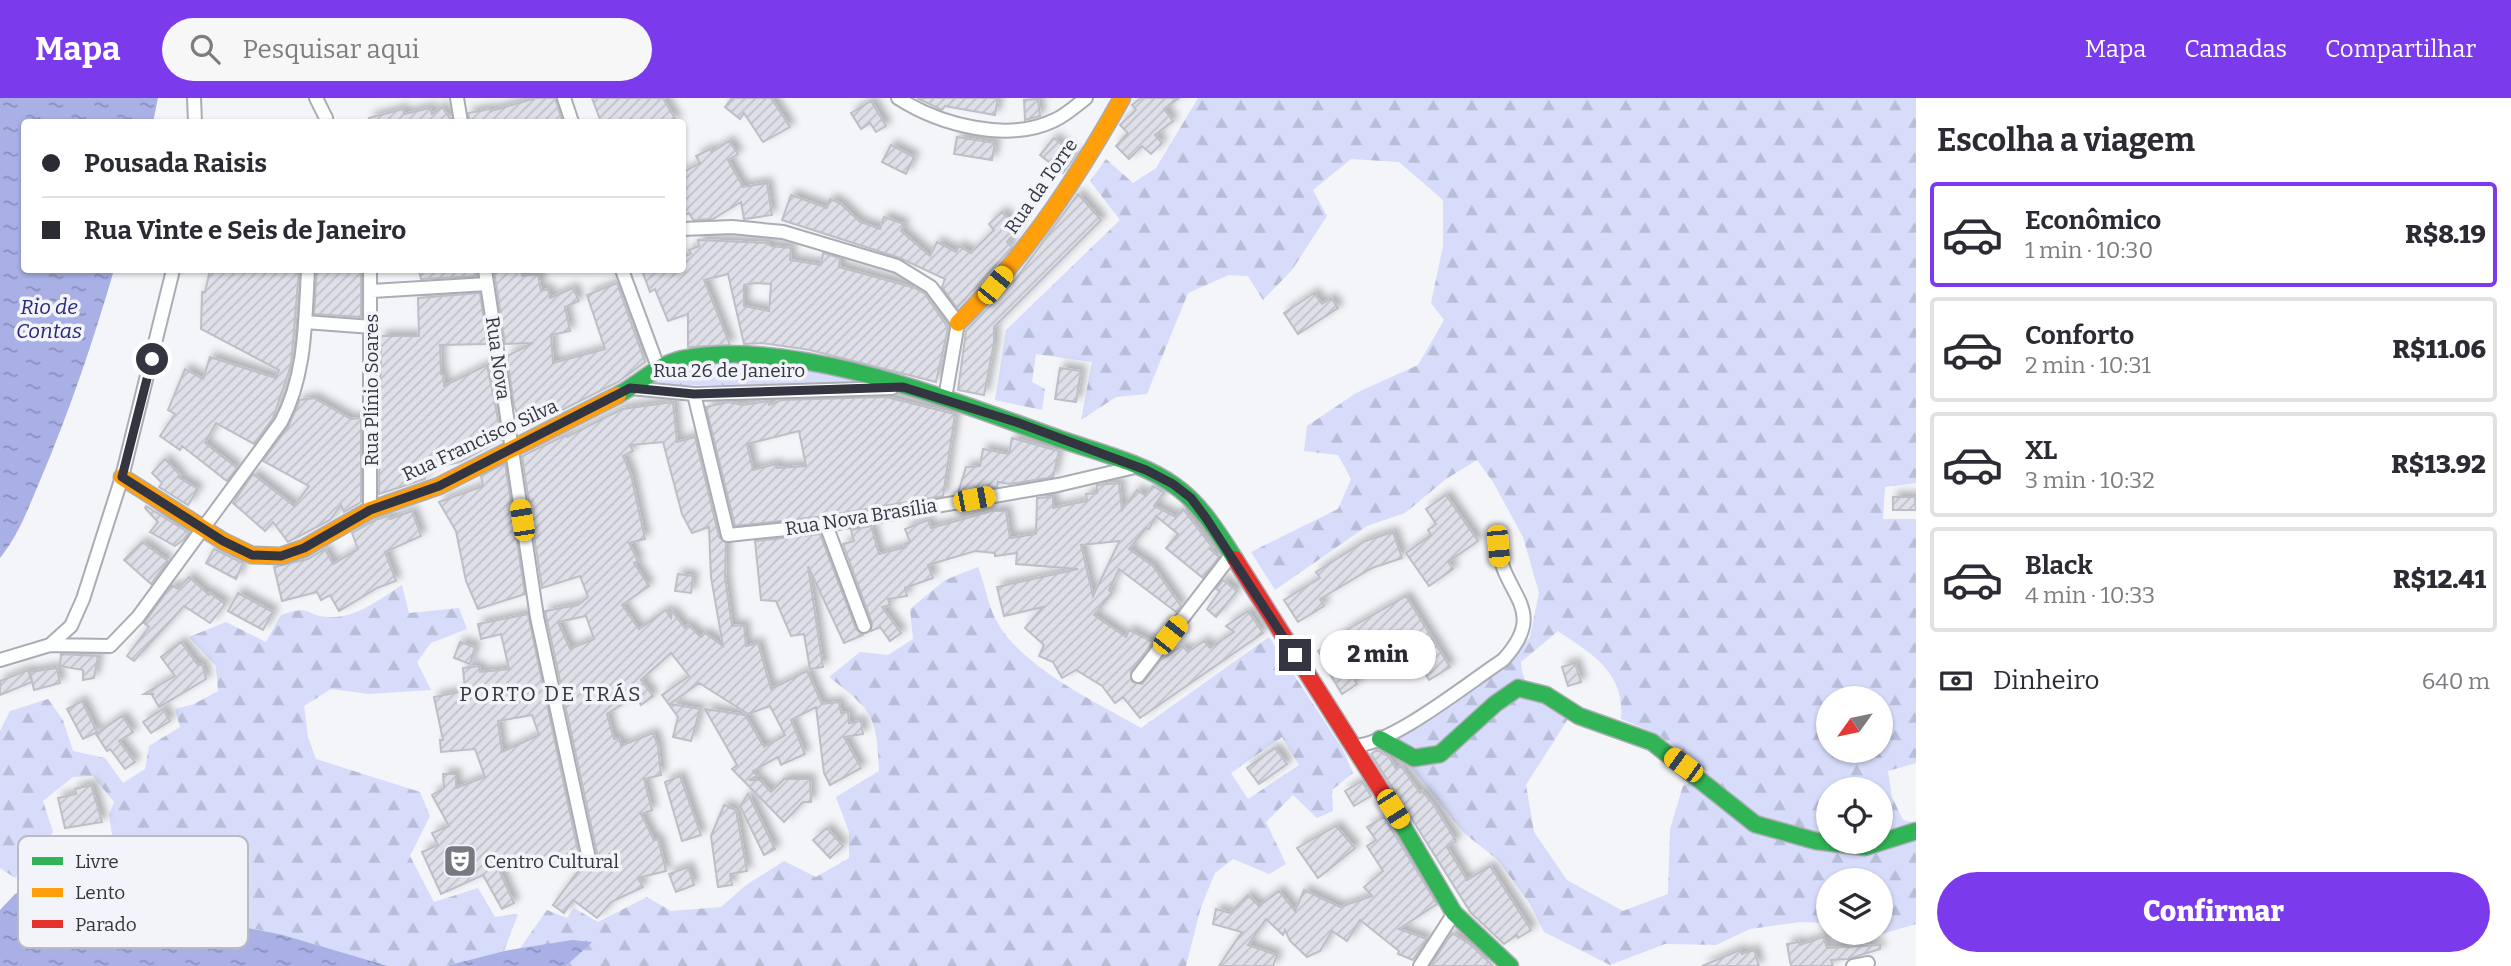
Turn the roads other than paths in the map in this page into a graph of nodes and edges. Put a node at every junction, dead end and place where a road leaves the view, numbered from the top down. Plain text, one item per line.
1 (194, 98) edge
2 (316, 98) edge
3 (457, 98) edge
4 (564, 98) edge
5 (898, 98) edge
6 (1086, 98) edge
7 (1122, 98) edge
8 (195, 119) edge
9 (325, 119) edge
10 (460, 119) edge
11 (571, 119) edge
12 (686, 229) edge
13 (172, 273) edge
14 (308, 273) edge
15 (370, 273) edge
16 (485, 273) edge
17 (623, 273) edge
18 (487, 284) junction
19 (372, 291) junction
20 (305, 322) junction
21 (958, 323) junction
22 (372, 327) junction
23 (658, 367) junction
24 (903, 387) junction
25 (630, 388) junction
26 (694, 394) junction
27 (944, 398) junction
28 (511, 447) junction
29 (1135, 467) junction
30 (122, 477) junction
31 (370, 510) junction
32 (825, 525) junction
33 (203, 528) junction
34 (1498, 546) dead end
35 (1232, 554) junction
36 (864, 626) dead end
37 (50, 645) junction
38 (0, 660) edge
39 (1138, 676) dead end
40 (1380, 739) junction
41 (1353, 746) junction
42 (1916, 831) edge
43 (588, 854) dead end
44 (1454, 913) junction
45 (1868, 962) dead end
46 (1508, 965) edge
47 (1420, 966) edge
48 (1853, 966) edge

1 - 8 street
2 - 9 street
3 - 10 street
4 - 11 street
5 - 6 street
7 - 21 street, Rua da Torre
12 - 21 street
13 - 30 street
14 - 20 street
15 - 19 street, Rua Plínio Soares
16 - 18 street, Rua Nova
17 - 23 street
18 - 19 street
18 - 28 street, Rua Nova
19 - 22 street, Rua Plínio Soares
20 - 22 street
20 - 33 street
21 - 27 street
22 - 31 street, Rua Plínio Soares
23 - 24 street, Rua 26 de Janeiro
23 - 25 street, Rua 26 de Janeiro
24 - 26 street, Rua 26 de Janeiro
24 - 27 street, Rua 26 de Janeiro
25 - 26 street, Rua 26 de Janeiro
25 - 28 street, Rua Francisco Silva
26 - 32 street, Rua Nova Brasília
27 - 29 street, Rua 26 de Janeiro
28 - 31 street, Rua Francisco Silva
28 - 43 street, Rua Nova
29 - 32 street, Rua Nova Brasília
29 - 35 street, Rua 26 de Janeiro
30 - 33 street, Rua Francisco Silva
30 - 37 street
31 - 33 street, Rua Francisco Silva
32 - 36 street
33 - 37 street
34 - 40 street
35 - 39 street
35 - 41 street, Rua 26 de Janeiro
37 - 38 street
40 - 41 street
40 - 42 street
41 - 44 street, Rua 26 de Janeiro
44 - 46 street, Rua 26 de Janeiro
44 - 47 street
45 - 48 street

